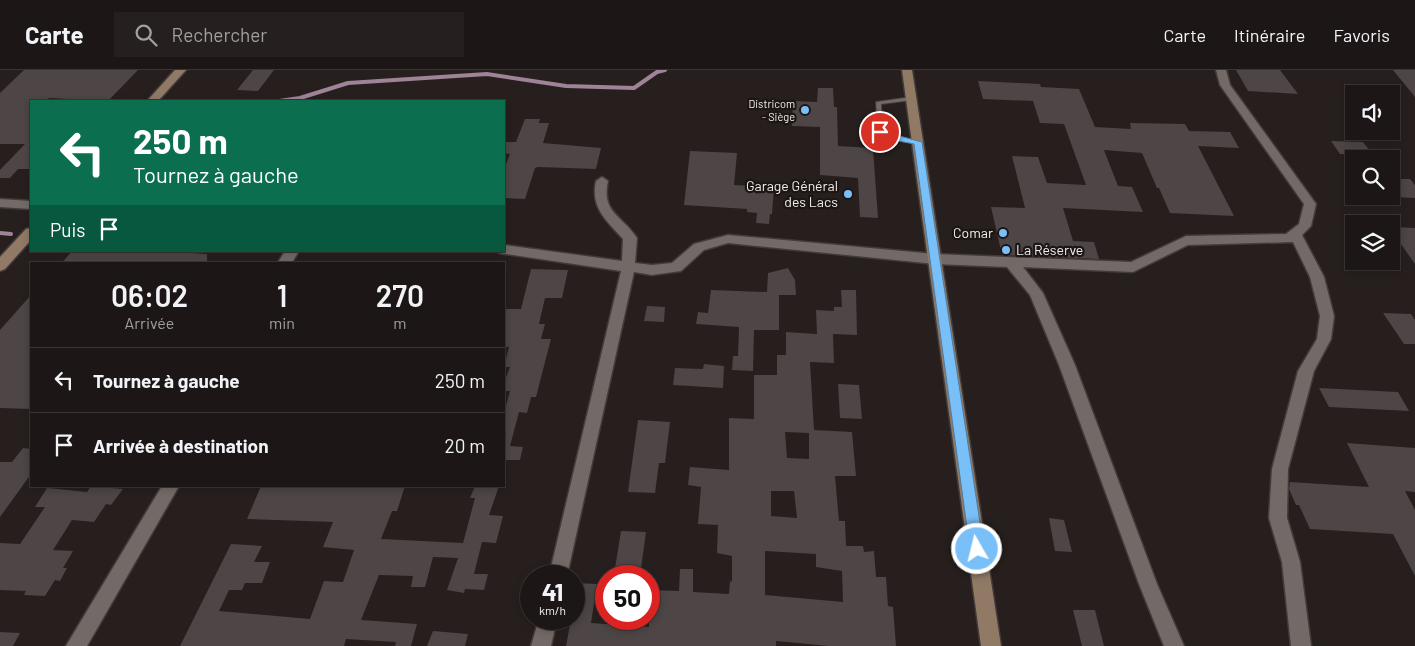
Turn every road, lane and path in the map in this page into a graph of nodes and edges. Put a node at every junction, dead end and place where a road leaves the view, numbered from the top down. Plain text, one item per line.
1 (181, 70) edge
2 (907, 70) edge
3 (1221, 70) edge
4 (912, 99) junction
5 (153, 100) edge
6 (918, 142) junction
7 (602, 181) dead end
8 (0, 203) edge
9 (30, 205) edge
10 (30, 233) edge
11 (1295, 235) junction
12 (505, 250) edge
13 (935, 259) junction
14 (1011, 262) junction
15 (0, 266) edge
16 (628, 269) junction
17 (170, 487) edge
18 (561, 565) edge
19 (546, 630) edge
20 (76, 646) edge
21 (542, 646) edge
22 (991, 646) edge
23 (1174, 646) edge
24 (1302, 646) edge

1 - 5 main road
2 - 4 main road
3 - 11 street
4 - 6 main road
4 - 6 lane
6 - 13 main road
7 - 16 street
8 - 9 street
10 - 15 main road
11 - 14 street
11 - 24 street
12 - 16 street
13 - 14 street
13 - 16 street
13 - 22 main road
14 - 23 street
16 - 18 street
17 - 20 street
19 - 21 street

